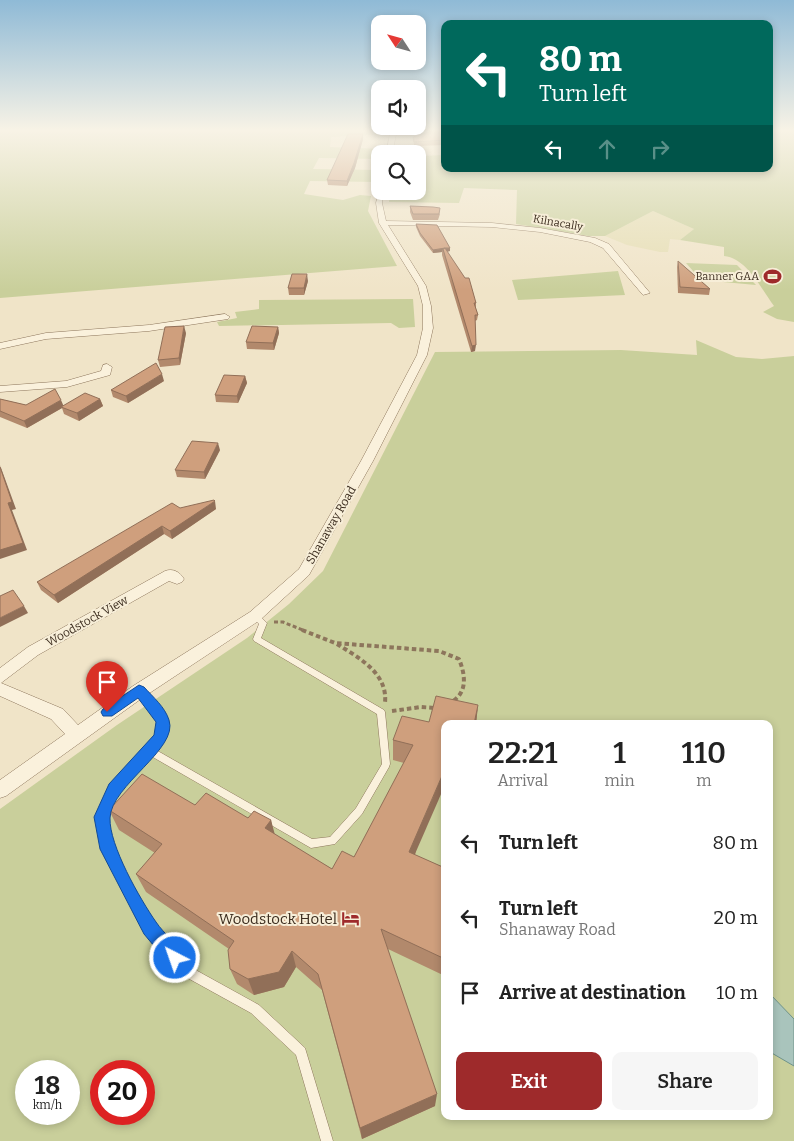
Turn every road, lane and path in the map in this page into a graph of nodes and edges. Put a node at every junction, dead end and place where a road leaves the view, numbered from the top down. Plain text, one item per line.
1 (380, 200) edge
2 (384, 224) junction
3 (646, 293) dead end
4 (226, 317) dead end
5 (0, 346) edge
6 (107, 367) dead end
7 (0, 389) edge
8 (177, 579) dead end
9 (259, 620) junction
10 (335, 643) junction
11 (0, 677) edge
12 (0, 689) edge
13 (139, 691) junction
14 (450, 702) edge
15 (443, 705) edge
16 (381, 712) junction
17 (76, 734) junction
18 (150, 751) junction
19 (0, 790) edge
20 (327, 1141) edge

1 - 2 street, Shanaway Road
2 - 3 street, Kilnacally
2 - 9 street, Shanaway Road
4 - 5 street
6 - 7 street
8 - 11 street, Woodstock View
9 - 10 path
9 - 13 street, Shanaway Road
9 - 16 lane
10 - 14 path
10 - 16 path
12 - 17 street
13 - 17 street, Shanaway Road
13 - 18 lane
15 - 16 path
16 - 18 lane
17 - 19 street, Shanaway Road
18 - 20 lane

